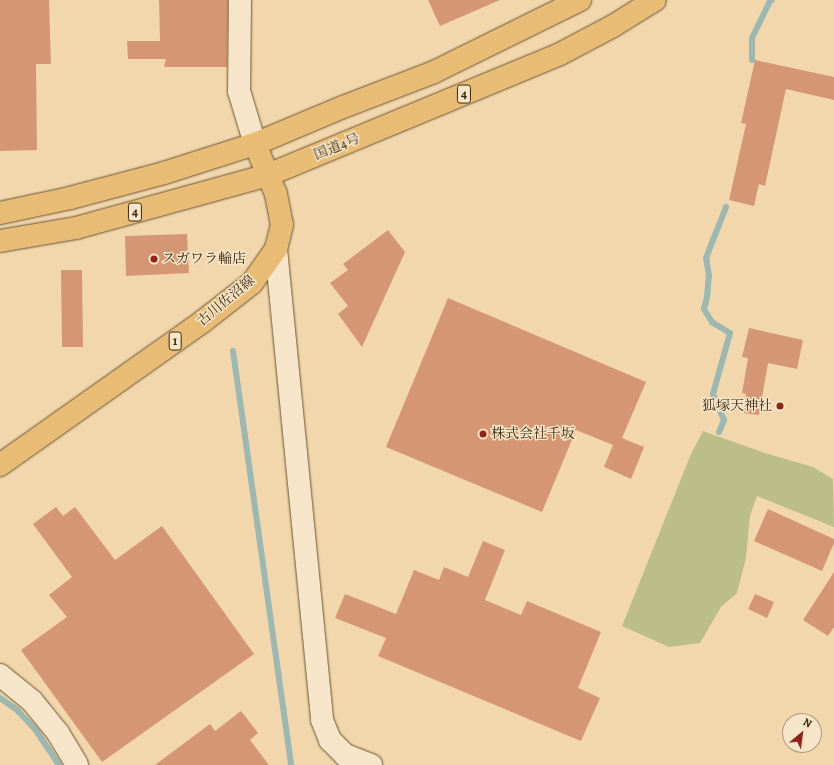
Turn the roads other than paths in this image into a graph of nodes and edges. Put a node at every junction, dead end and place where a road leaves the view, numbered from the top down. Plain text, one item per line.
1 (240, 0) edge
2 (580, 0) edge
3 (655, 0) edge
4 (255, 144) junction
5 (268, 175) junction
6 (0, 213) edge
7 (0, 241) edge
8 (276, 249) junction
9 (0, 465) edge
10 (0, 675) edge
11 (77, 765) edge
12 (371, 765) edge

1 - 4 street
2 - 4 main road, 4
3 - 5 main road, 国道4号 / 4
4 - 5 main road, 古川佐沼線 / 1
4 - 6 main road, 4
5 - 7 main road, 国道4号 / 4
5 - 8 main road, 古川佐沼線 / 1
8 - 9 main road, 古川佐沼線 / 1
8 - 12 street
10 - 11 street

